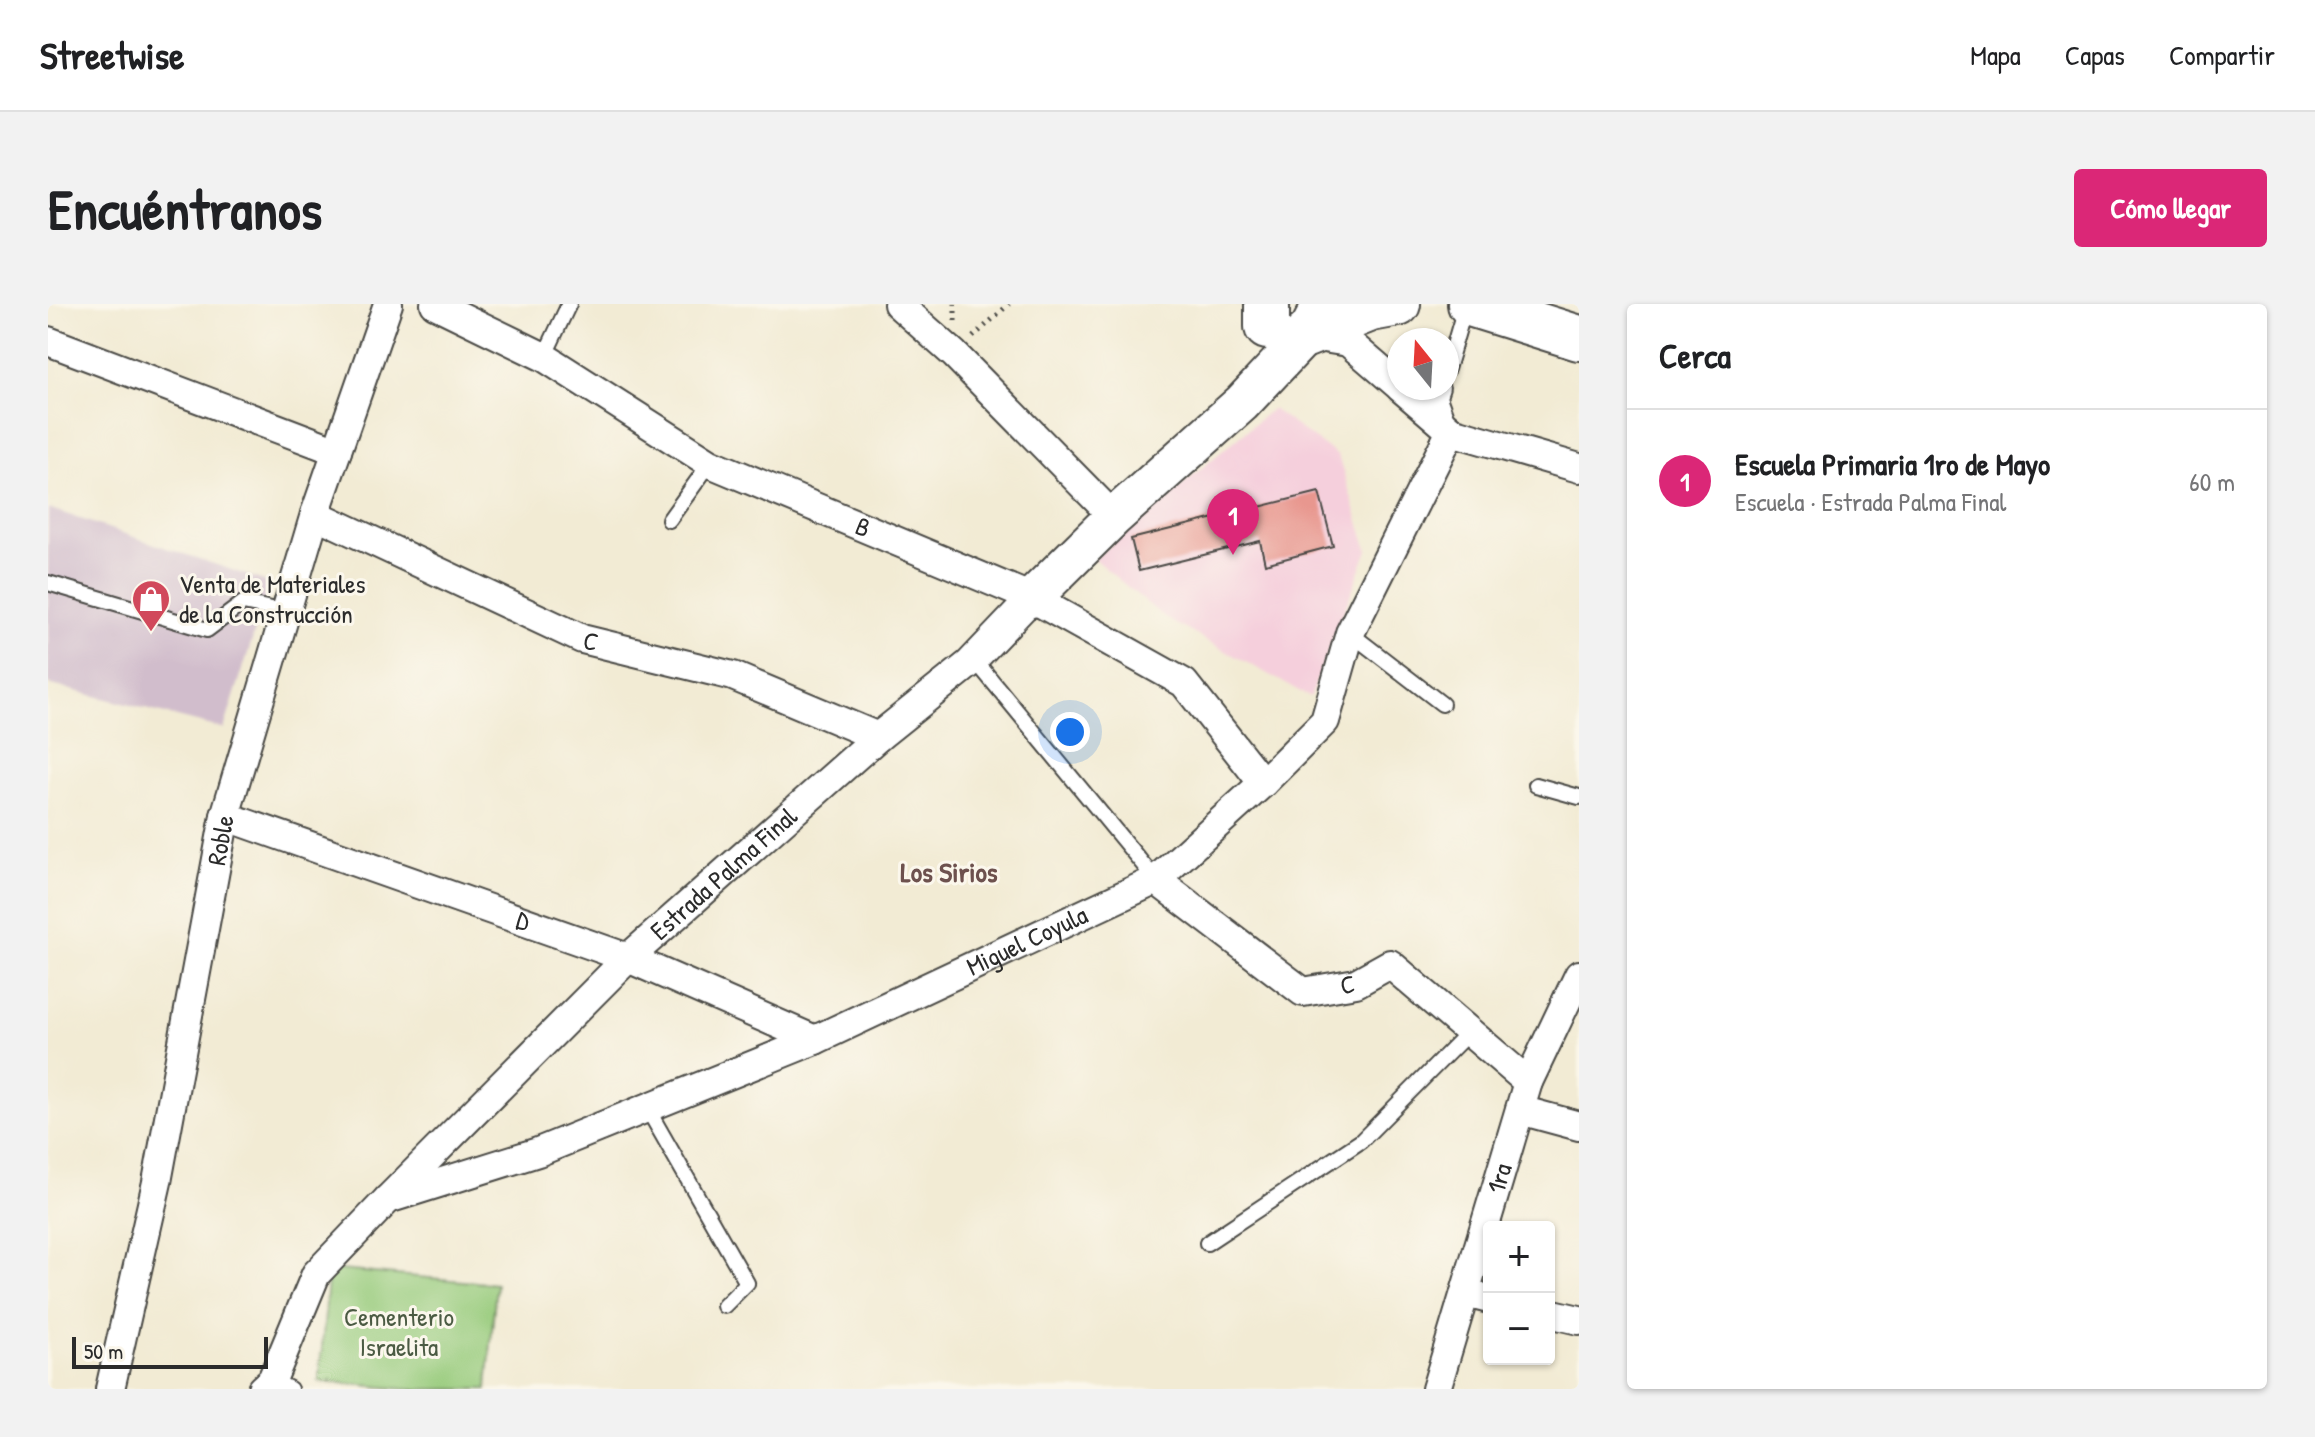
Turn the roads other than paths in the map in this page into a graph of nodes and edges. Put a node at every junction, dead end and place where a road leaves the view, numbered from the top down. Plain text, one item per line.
1 (388, 304) edge
2 (435, 304) edge
3 (569, 304) edge
4 (898, 304) edge
5 (1398, 304) edge
6 (1468, 304) edge
7 (1288, 315) edge
8 (1459, 332) edge
9 (1579, 338) edge
10 (48, 341) edge
11 (544, 357) junction
12 (1387, 376) edge
13 (1415, 400) edge
14 (1440, 400) edge
15 (1451, 431) junction
16 (337, 451) junction
17 (710, 463) junction
18 (1579, 468) edge
19 (315, 514) junction
20 (1114, 517) junction
21 (669, 520) dead end
22 (48, 583) edge
23 (1032, 598) junction
24 (286, 612) junction
25 (1350, 633) junction
26 (974, 659) junction
27 (1442, 704) dead end
28 (878, 737) junction
29 (1263, 783) junction
30 (1536, 785) dead end
31 (1579, 797) edge
32 (225, 816) junction
33 (1156, 880) junction
34 (628, 958) junction
35 (1579, 975) edge
36 (1468, 1033) junction
37 (815, 1040) junction
38 (1528, 1082) junction
39 (647, 1108) junction
40 (1520, 1110) junction
41 (1579, 1126) edge
42 (388, 1199) junction
43 (1207, 1243) dead end
44 (1477, 1296) edge
45 (724, 1306) dead end
46 (1555, 1314) edge
47 (1579, 1320) edge
48 (275, 1386) edge
49 (110, 1389) edge
50 (1436, 1389) edge

1 - 16 street, Roble
2 - 11 street, B
3 - 11 lane
4 - 20 street
5 - 7 highway
6 - 8 lane
6 - 9 highway
7 - 12 street
7 - 20 street, Estrada Palma Final
10 - 16 street
11 - 17 street, B
13 - 15 street
14 - 15 lane
15 - 18 street
15 - 25 street, Miguel Coyula
16 - 19 street, Roble
17 - 21 lane
17 - 23 street, B
19 - 24 street, Roble
19 - 28 street, C
20 - 23 street, Estrada Palma Final
22 - 24 lane
23 - 26 street, Estrada Palma Final
23 - 29 street, B
24 - 32 street, Roble
25 - 27 lane
25 - 29 street, Miguel Coyula
26 - 28 street, Estrada Palma Final
26 - 33 lane
28 - 34 street, Estrada Palma Final
29 - 33 street, Miguel Coyula
30 - 31 lane
32 - 34 street, D
32 - 49 street, Roble
33 - 36 street, C
33 - 37 street, Miguel Coyula
34 - 37 street, D
34 - 42 street, Estrada Palma Final
35 - 38 street, 1ra
36 - 38 street, C
36 - 43 lane
37 - 39 street, Miguel Coyula
38 - 40 street, 1ra
39 - 42 street, Miguel Coyula
39 - 45 lane
40 - 41 street
40 - 44 street, 1ra
42 - 48 street, Estrada Palma Final
44 - 50 street, 1ra
46 - 47 street

